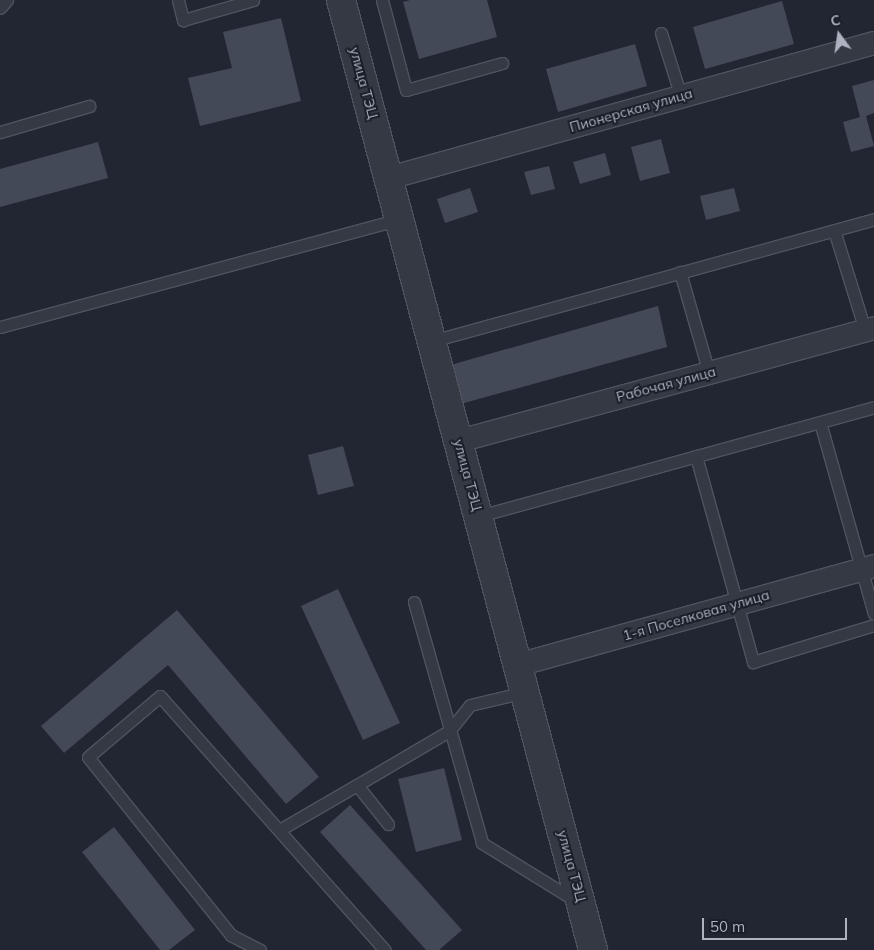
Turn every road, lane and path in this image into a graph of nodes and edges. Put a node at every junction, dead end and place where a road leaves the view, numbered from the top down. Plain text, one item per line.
1 (7, 0) edge
2 (178, 0) edge
3 (254, 0) edge
4 (342, 0) edge
5 (382, 0) edge
6 (0, 8) edge
7 (661, 33) dead end
8 (874, 43) edge
9 (502, 63) dead end
10 (681, 97) junction
11 (90, 106) dead end
12 (0, 132) edge
13 (389, 178) junction
14 (400, 219) junction
15 (874, 219) edge
16 (834, 230) junction
17 (680, 272) junction
18 (0, 327) edge
19 (869, 329) edge
20 (432, 341) junction
21 (709, 373) junction
22 (874, 408) edge
23 (820, 422) junction
24 (459, 441) junction
25 (696, 456) junction
26 (479, 516) junction
27 (867, 568) edge
28 (414, 602) dead end
29 (736, 604) junction
30 (874, 614) edge
31 (874, 625) edge
32 (518, 665) junction
33 (526, 692) junction
34 (449, 731) junction
35 (357, 785) junction
36 (388, 824) dead end
37 (281, 829) junction
38 (582, 904) junction
39 (260, 950) edge
40 (385, 950) edge
41 (593, 950) edge

1 - 6 lane
2 - 3 lane
4 - 13 street, улица ТЭЦ
5 - 9 lane
7 - 10 lane
8 - 10 street, Пионерская улица
10 - 13 street, Пионерская улица
11 - 12 lane
13 - 14 street, улица ТЭЦ
14 - 18 lane
14 - 20 street, улица ТЭЦ
15 - 16 lane
16 - 17 lane
16 - 19 lane
17 - 20 lane
17 - 21 lane
19 - 21 street, Рабочая улица
20 - 24 street, улица ТЭЦ
21 - 24 street, Рабочая улица
22 - 23 lane
23 - 25 lane
23 - 27 lane
24 - 26 street, улица ТЭЦ
25 - 26 lane
25 - 29 lane
26 - 32 street, улица ТЭЦ
27 - 29 street, 1-я Поселковая улица
27 - 30 lane
28 - 34 lane
29 - 31 lane
29 - 32 street, 1-я Поселковая улица
32 - 33 street, улица ТЭЦ
33 - 34 lane
33 - 38 street, улица ТЭЦ
34 - 35 lane
34 - 38 lane
35 - 36 lane
35 - 37 lane
37 - 39 lane
37 - 40 lane
38 - 41 street, улица ТЭЦ

